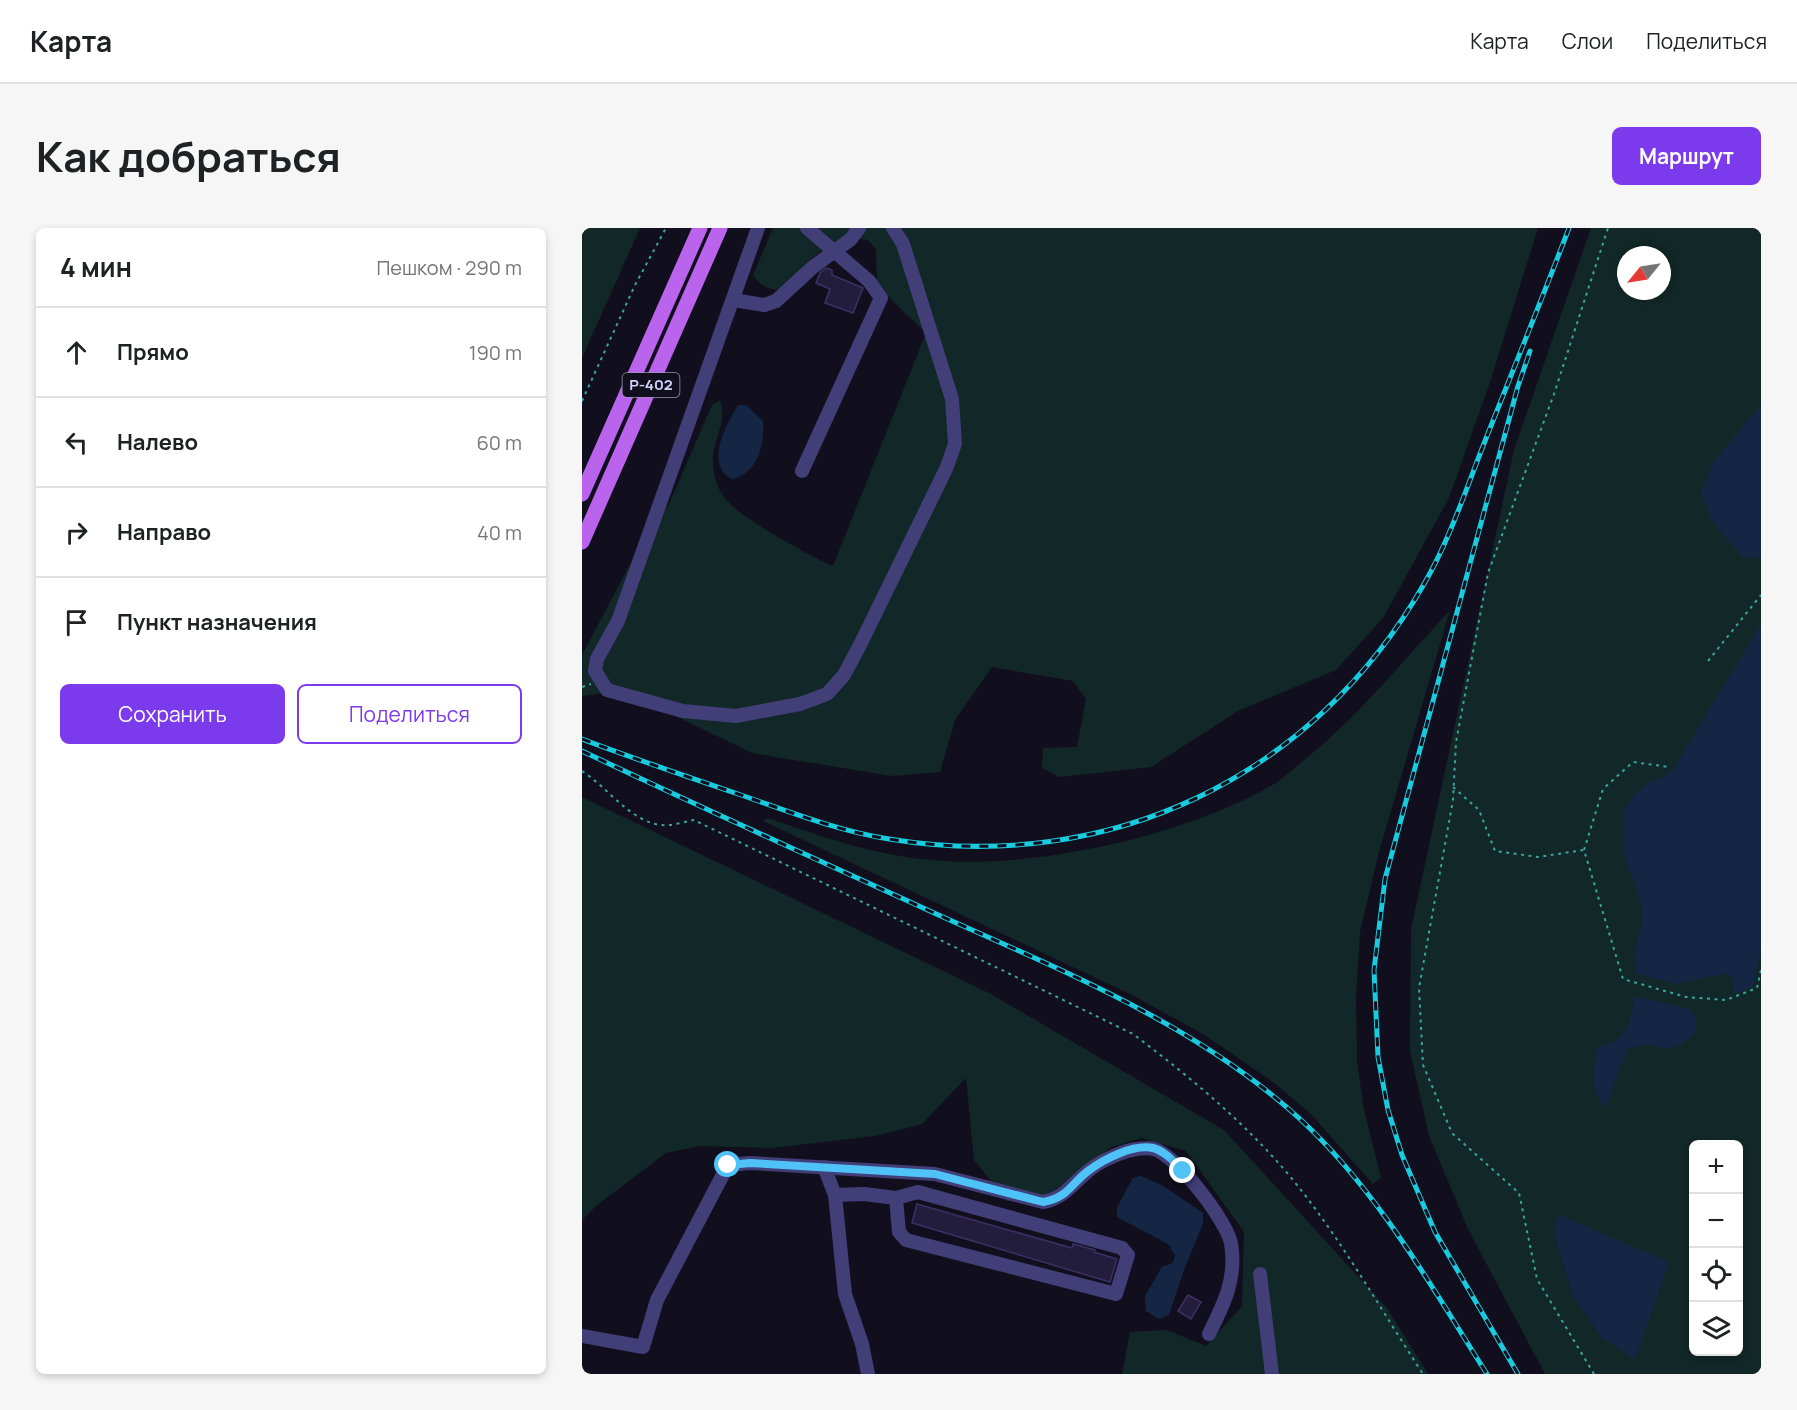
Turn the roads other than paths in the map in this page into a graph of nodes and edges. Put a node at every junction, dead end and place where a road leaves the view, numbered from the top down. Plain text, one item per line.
1 (700, 228) edge
2 (720, 228) edge
3 (758, 228) edge
4 (807, 228) edge
5 (859, 228) edge
6 (893, 228) edge
7 (834, 251) junction
8 (734, 300) junction
9 (802, 471) dead end
10 (582, 494) edge
11 (582, 542) edge
12 (824, 1167) junction
13 (835, 1195) junction
14 (896, 1198) junction
15 (1260, 1274) dead end
16 (1209, 1334) dead end
17 (582, 1336) edge
18 (868, 1374) edge
19 (1272, 1374) edge

1 - 10 main road, Р-402
2 - 11 main road, Р-402
3 - 8 street
4 - 7 street
5 - 7 street
6 - 8 street
7 - 8 street
7 - 9 street
12 - 13 street
12 - 16 street
12 - 17 street
13 - 14 street
13 - 18 street
14 - 14 street
15 - 19 street

